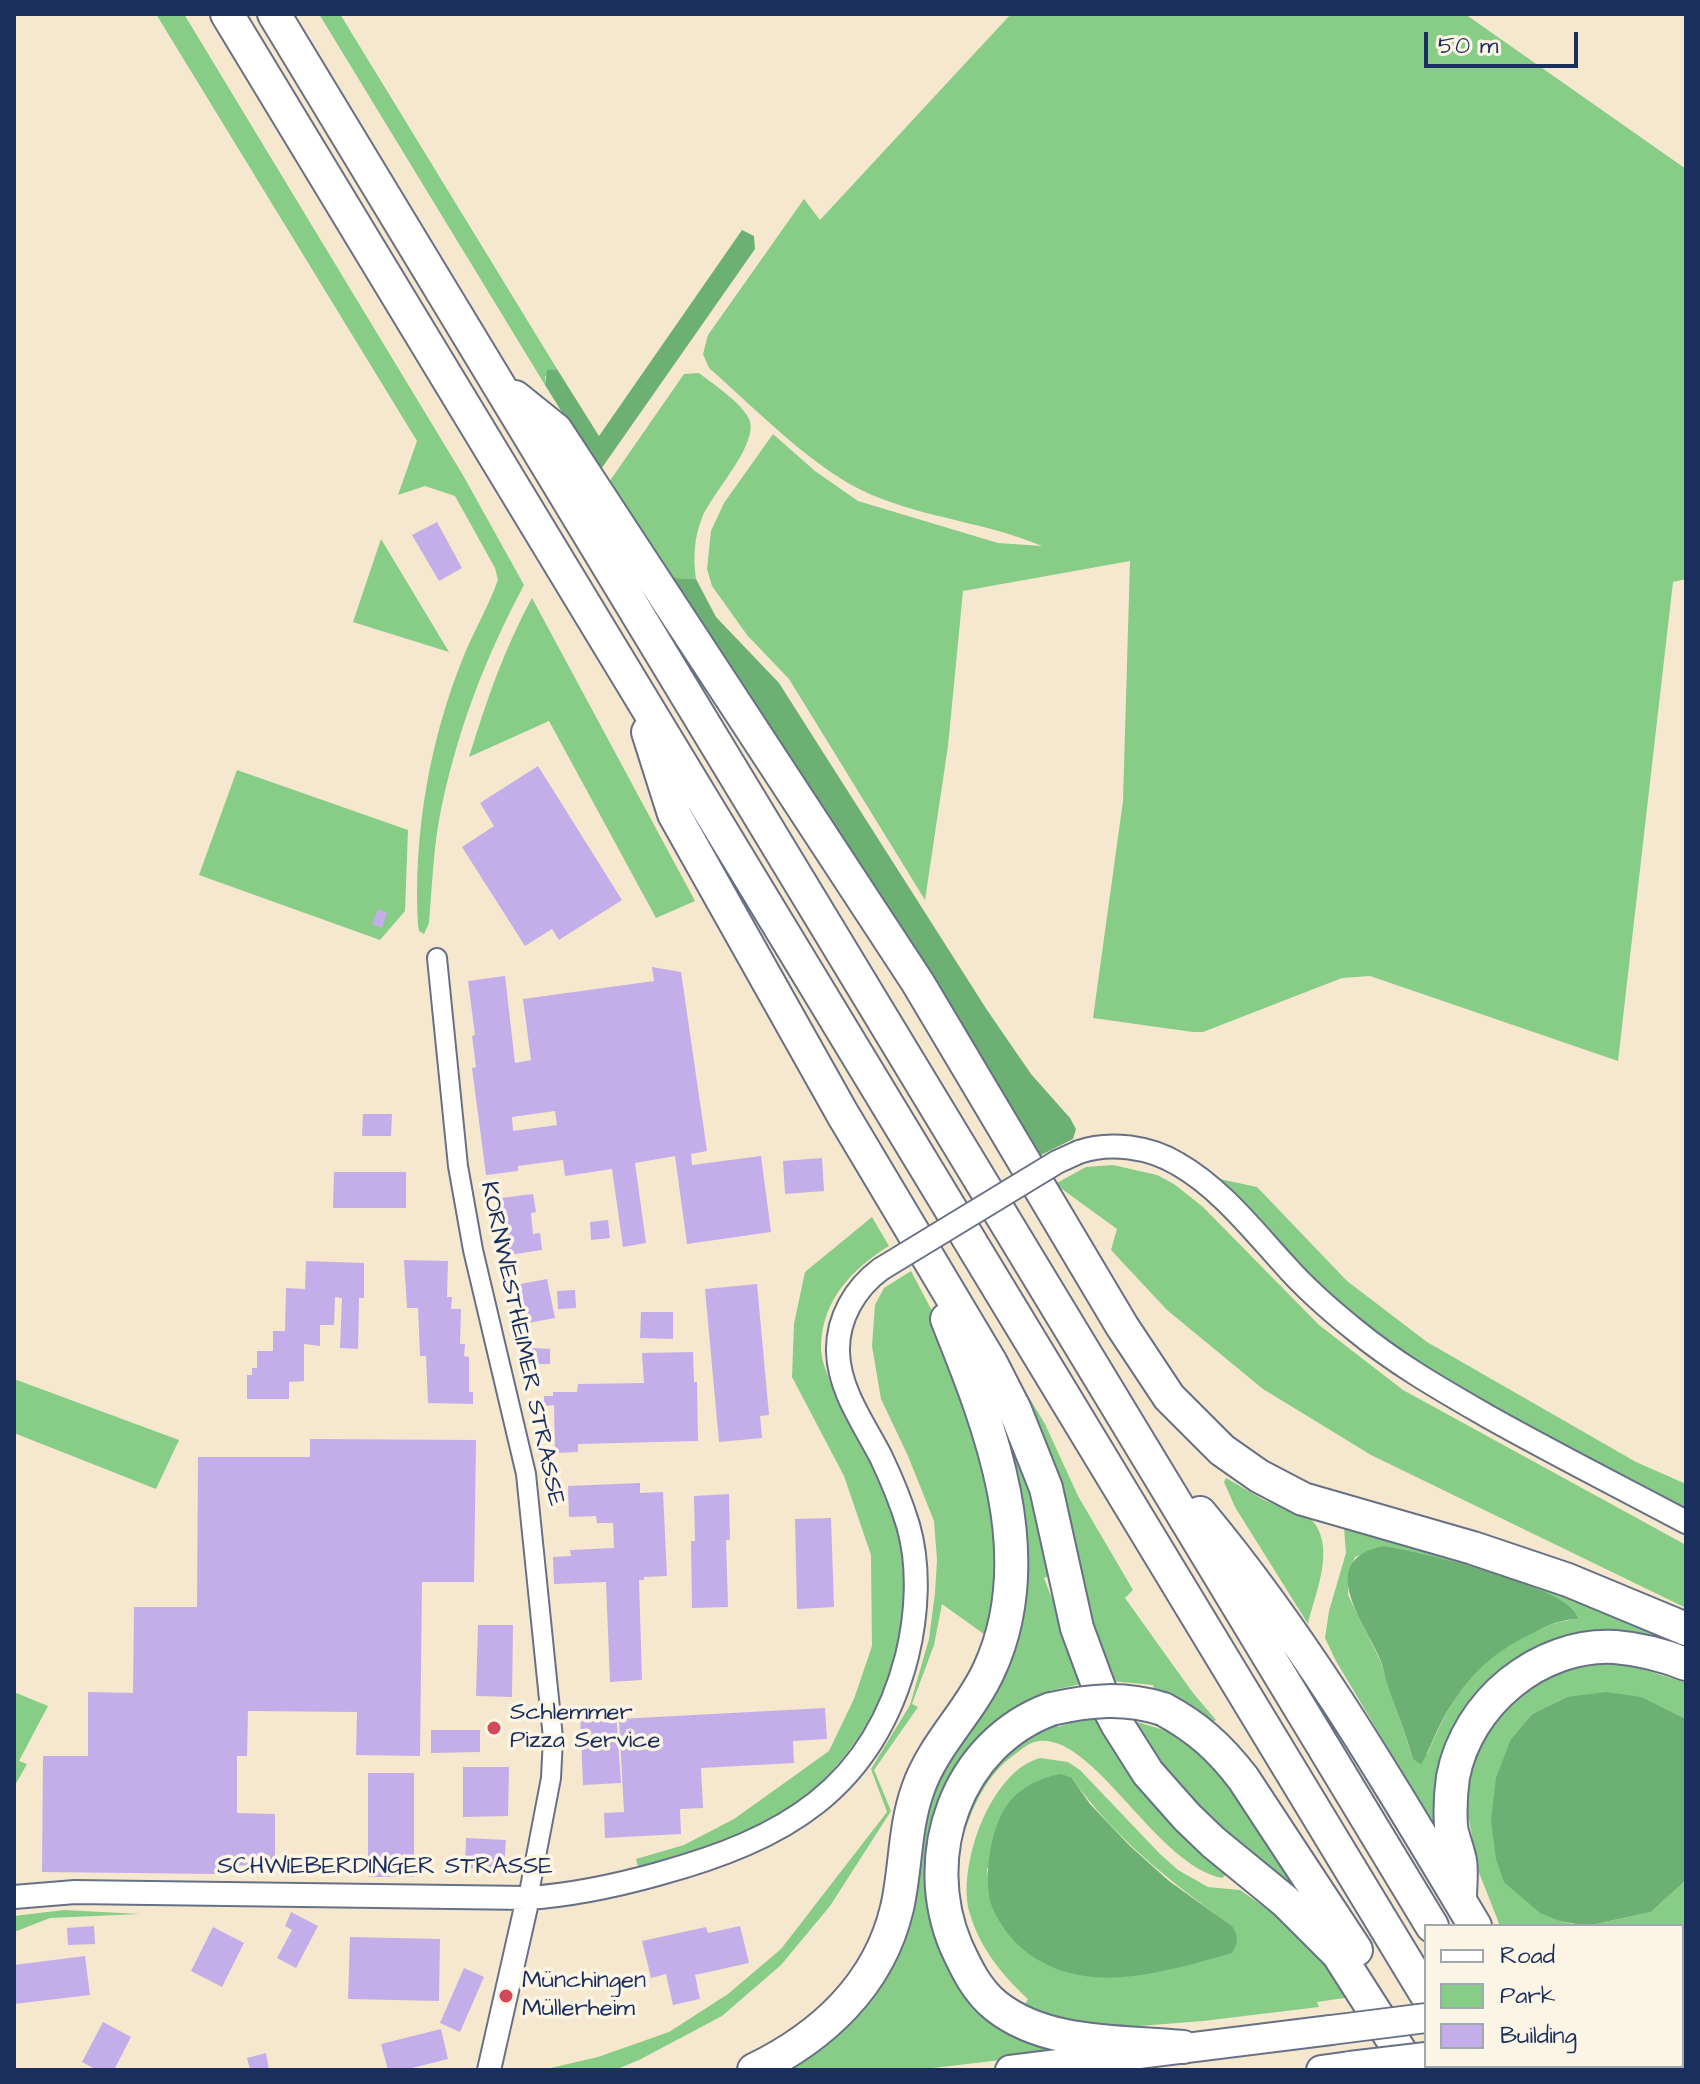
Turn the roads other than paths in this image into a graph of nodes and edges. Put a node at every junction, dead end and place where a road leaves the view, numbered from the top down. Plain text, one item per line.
1 (227, 14) edge
2 (274, 14) edge
3 (567, 472) junction
4 (633, 683) junction
5 (437, 958) dead end
6 (928, 1255) junction
7 (1131, 1430) junction
8 (1686, 1522) edge
9 (1686, 1629) edge
10 (1686, 1664) edge
11 (14, 1897) edge
12 (528, 1898) junction
13 (1467, 1914) edge
14 (1431, 1924) edge
15 (1424, 1991) edge
16 (1424, 2018) edge
17 (1183, 2047) junction
18 (1424, 2057) edge
19 (1424, 2063) edge
20 (489, 2070) edge
21 (754, 2070) edge
22 (1010, 2070) edge
23 (1321, 2070) edge
24 (1414, 2070) edge

1 - 4 highway
2 - 3 highway
3 - 7 highway
3 - 9 highway
4 - 6 highway
4 - 15 highway
5 - 12 street, KORNWESTHEIMER STRASSE
6 - 21 highway
6 - 24 highway
7 - 13 highway
7 - 14 highway
8 - 12 street, SCHWIEBERDINGER STRASSE, bridge
10 - 13 highway
11 - 12 street, SCHWIEBERDINGER STRASSE
12 - 20 street, KORNWESTHEIMER STRASSE
16 - 17 highway, bridge
17 - 19 highway, bridge
17 - 22 highway
18 - 23 highway, bridge

